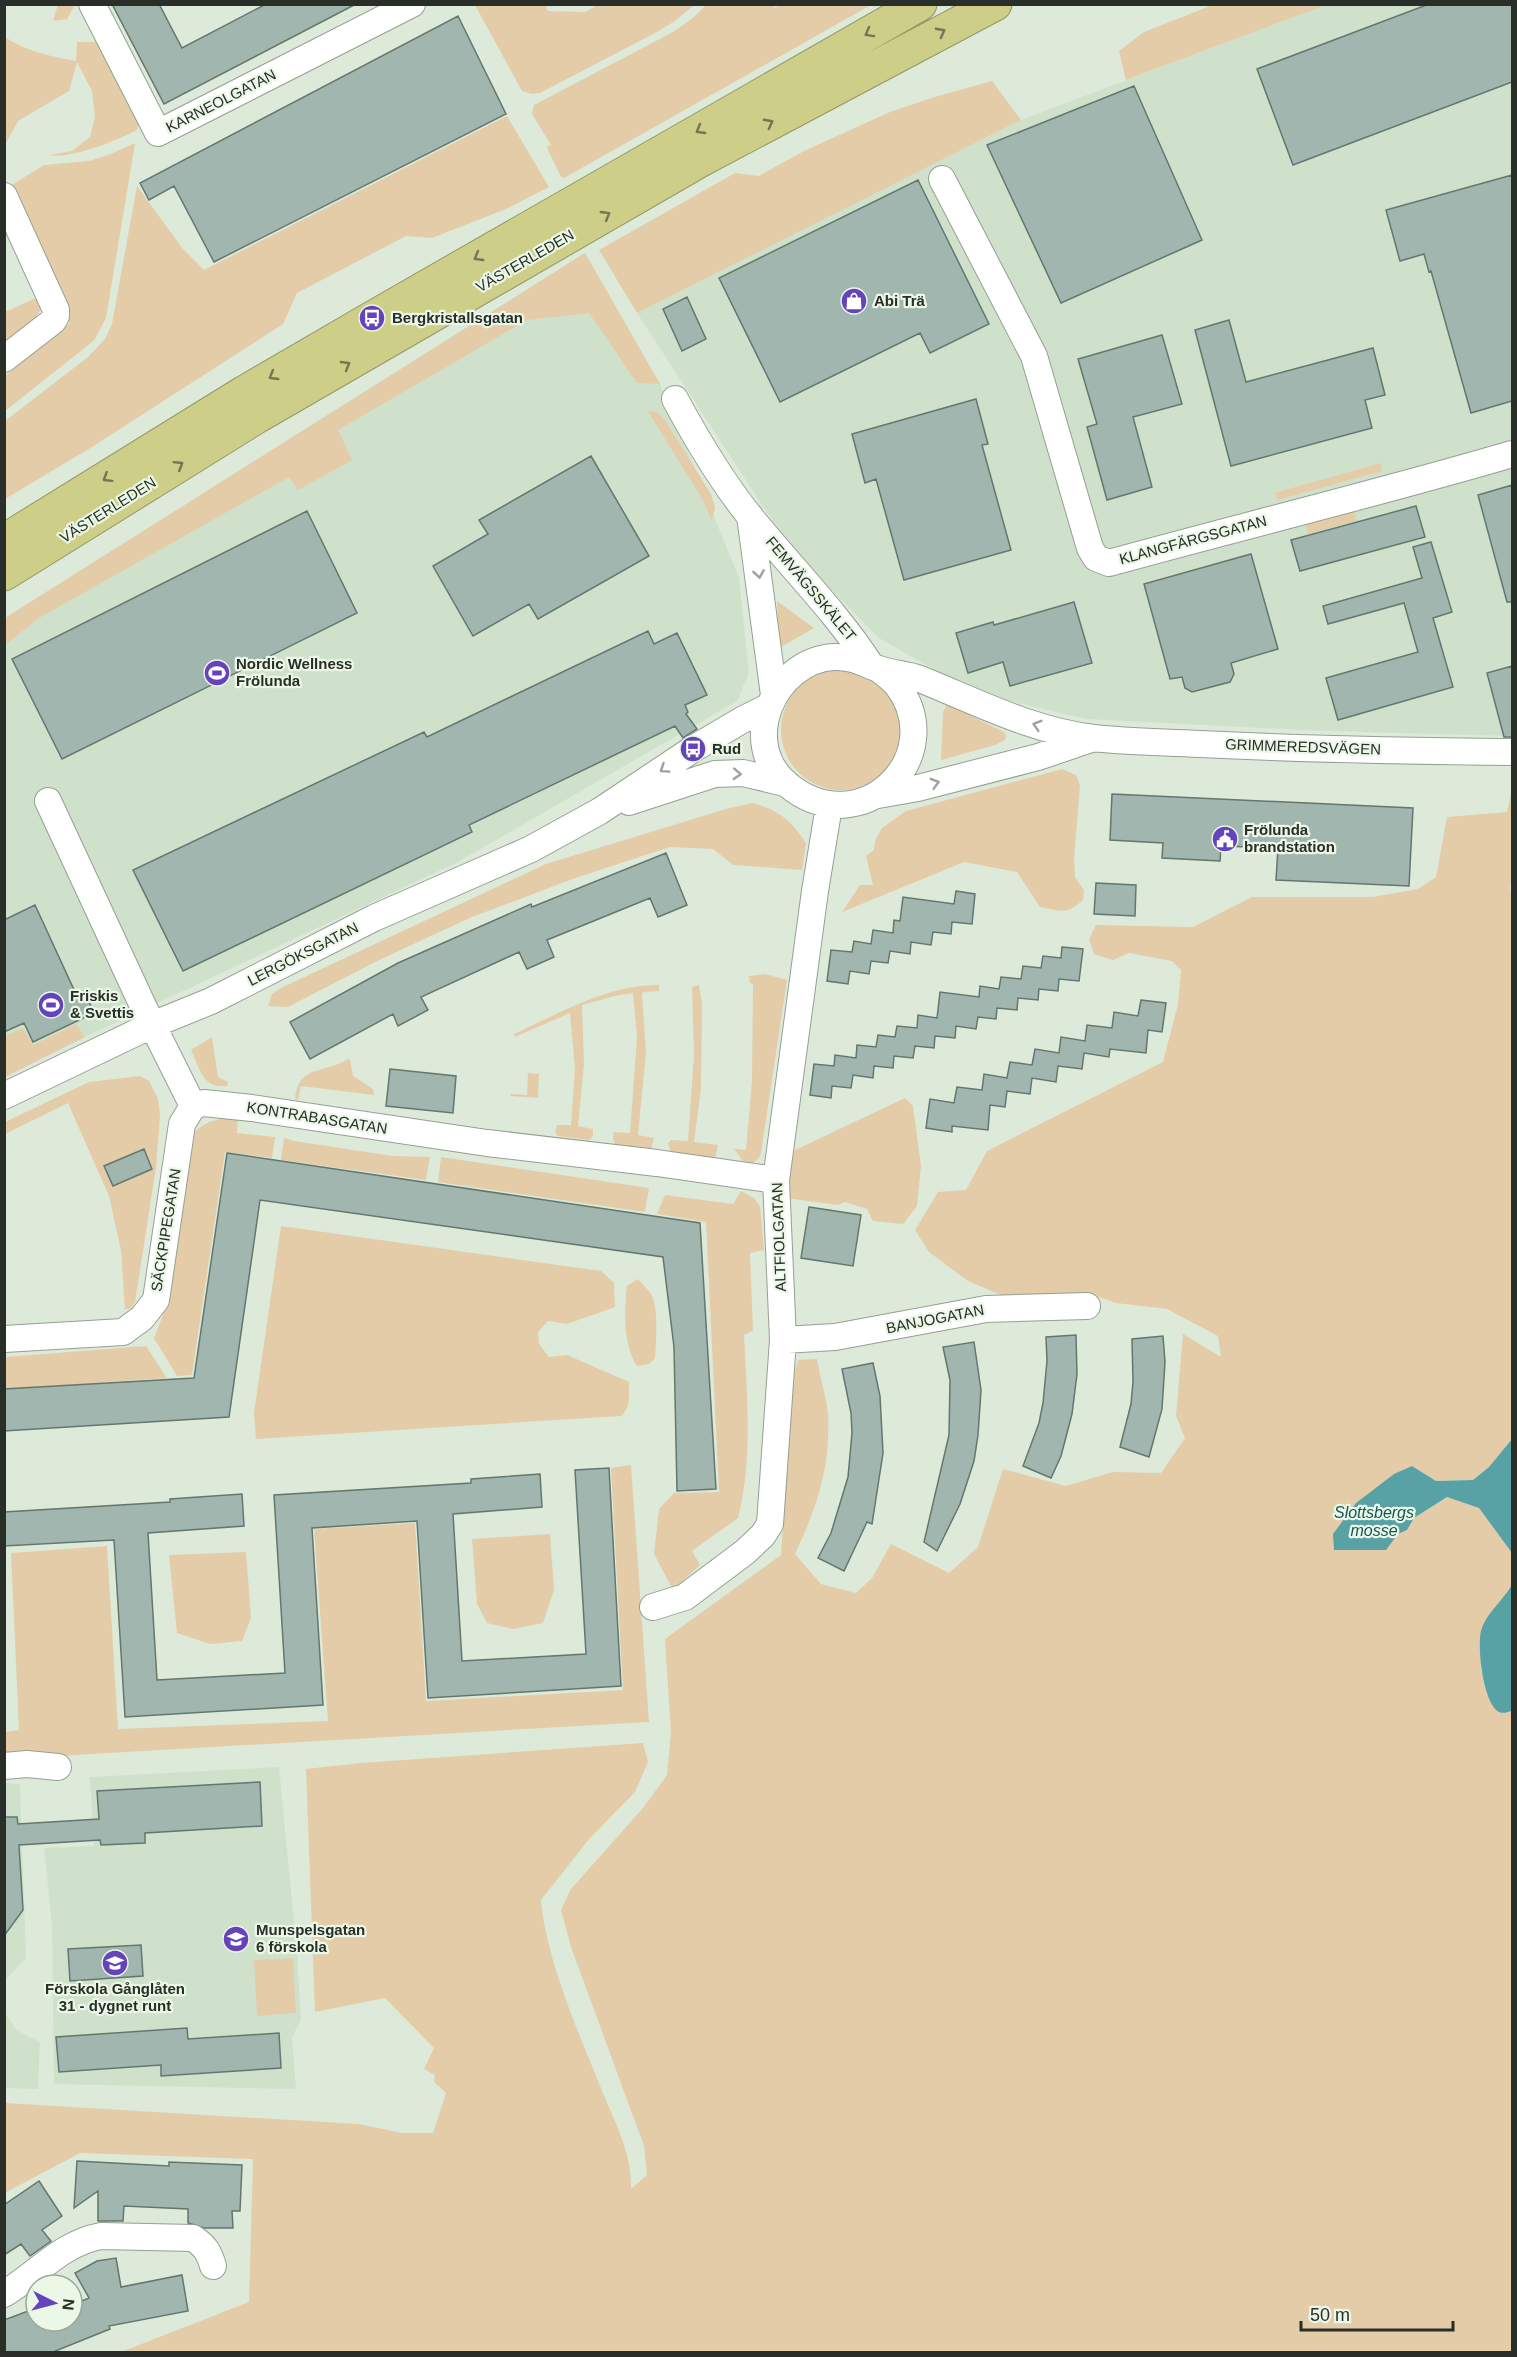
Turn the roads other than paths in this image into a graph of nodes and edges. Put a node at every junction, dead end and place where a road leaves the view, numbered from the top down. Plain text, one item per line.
1 (92, 4) edge
2 (412, 4) edge
3 (920, 4) edge
4 (995, 4) edge
5 (942, 179) dead end
6 (4, 196) edge
7 (4, 359) edge
8 (675, 399) dead end
9 (1512, 454) edge
10 (750, 516) junction
11 (4, 542) edge
12 (4, 574) edge
13 (875, 667) junction
14 (771, 701) junction
15 (1094, 738) junction
16 (1512, 752) edge
17 (785, 783) junction
18 (878, 795) junction
19 (48, 801) dead end
20 (829, 806) junction
21 (600, 811) junction
22 (152, 1025) junction
23 (4, 1096) edge
24 (193, 1106) junction
25 (776, 1180) junction
26 (1088, 1306) dead end
27 (4, 1339) edge
28 (783, 1340) junction
29 (653, 1607) dead end
30 (4, 1766) edge
31 (58, 1767) dead end
32 (213, 2265) dead end
33 (4, 2294) edge

1 - 2 street, KARNEOLGATAN
3 -> 11 highway, VÄSTERLEDEN
12 -> 4 highway, VÄSTERLEDEN
5 - 9 street, KLANGFÄRGSGATAN
6 - 7 street
8 - 10 street, FEMVÄGSSKÄLET
10 - 13 street, FEMVÄGSSKÄLET
10 -> 14 street, FEMVÄGSSKÄLET
13 - 14 street
15 -> 13 street, GRIMMEREDSVÄGEN
13 - 18 street
14 - 17 street
14 -> 21 street, LERGÖKSGATAN
15 - 16 street, GRIMMEREDSVÄGEN
18 -> 15 street, GRIMMEREDSVÄGEN
17 - 20 street
21 -> 17 street, LERGÖKSGATAN
18 - 20 street
19 - 22 street
20 - 25 street, ALTFIOLGATAN
21 - 22 street, LERGÖKSGATAN
22 - 23 street, LERGÖKSGATAN
22 - 24 street
24 - 25 street, KONTRABASGATAN
24 - 27 street, SÄCKPIPEGATAN
25 - 28 street, ALTFIOLGATAN
26 - 28 street, BANJOGATAN
28 - 29 street, ALTFIOLGATAN
30 - 31 street
32 - 33 street

